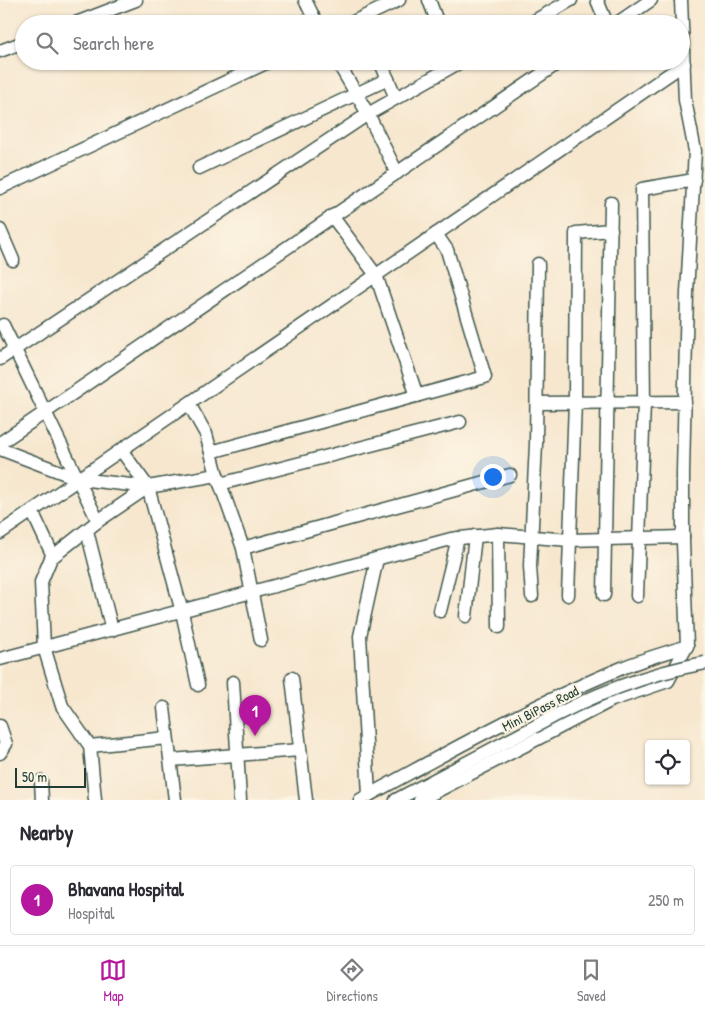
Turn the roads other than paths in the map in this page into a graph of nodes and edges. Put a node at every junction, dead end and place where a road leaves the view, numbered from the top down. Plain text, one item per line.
1 (136, 0) edge
2 (305, 0) edge
3 (399, 0) edge
4 (428, 0) edge
5 (571, 0) edge
6 (597, 0) edge
7 (651, 0) edge
8 (681, 0) edge
9 (97, 15) edge
10 (312, 15) edge
11 (373, 15) edge
12 (434, 15) edge
13 (545, 15) edge
14 (603, 15) edge
15 (629, 15) edge
16 (682, 15) edge
17 (15, 45) edge
18 (0, 51) edge
19 (251, 70) edge
20 (342, 70) edge
21 (384, 70) edge
22 (443, 70) edge
23 (548, 70) edge
24 (675, 70) edge
25 (684, 70) edge
26 (388, 79) junction
27 (357, 95) junction
28 (396, 98) junction
29 (368, 114) junction
30 (198, 168) dead end
31 (397, 173) junction
32 (694, 180) junction
33 (0, 188) edge
34 (612, 203) dead end
35 (332, 216) junction
36 (0, 230) edge
37 (611, 230) junction
38 (436, 234) junction
39 (13, 260) dead end
40 (538, 264) dead end
41 (376, 275) junction
42 (3, 325) dead end
43 (14, 350) junction
44 (0, 359) edge
45 (417, 396) junction
46 (685, 402) junction
47 (537, 403) junction
48 (574, 403) junction
49 (608, 403) junction
50 (644, 403) junction
51 (189, 404) junction
52 (44, 412) junction
53 (460, 422) dead end
54 (0, 442) edge
55 (0, 449) edge
56 (121, 450) junction
57 (211, 452) junction
58 (510, 475) dead end
59 (79, 479) junction
60 (219, 480) junction
61 (148, 487) junction
62 (32, 510) junction
63 (98, 521) junction
64 (87, 531) junction
65 (0, 533) edge
66 (498, 534) junction
67 (475, 536) junction
68 (532, 536) junction
69 (639, 537) junction
70 (683, 537) junction
71 (458, 538) junction
72 (606, 538) junction
73 (569, 540) junction
74 (243, 548) junction
75 (54, 556) junction
76 (377, 559) junction
77 (252, 592) junction
78 (568, 595) dead end
79 (604, 595) dead end
80 (532, 596) dead end
81 (637, 596) dead end
82 (440, 611) dead end
83 (182, 612) junction
84 (466, 616) dead end
85 (500, 627) dead end
86 (112, 630) junction
87 (262, 640) dead end
88 (687, 646) junction
89 (44, 647) junction
90 (0, 659) edge
91 (705, 663) edge
92 (292, 678) dead end
93 (233, 682) dead end
94 (198, 685) dead end
95 (164, 708) dead end
96 (0, 726) edge
97 (167, 738) junction
98 (90, 746) junction
99 (300, 750) junction
100 (0, 753) edge
101 (237, 755) junction
102 (171, 760) junction
103 (41, 781) dead end
104 (365, 798) edge
105 (42, 800) edge
106 (95, 800) edge
107 (175, 800) edge
108 (240, 800) edge
109 (306, 800) edge
110 (396, 800) edge
111 (420, 800) edge

1 - 9 street
2 - 10 street
3 - 11 street
4 - 12 street
5 - 13 street
6 - 14 street
7 - 15 street
8 - 16 street
17 - 18 street
19 - 33 street
20 - 27 street
21 - 26 street
22 - 28 street
23 - 31 street
24 - 38 street
25 - 32 street
26 - 27 street
26 - 28 street
27 - 29 street
27 - 30 street
28 - 29 street
29 - 31 street
29 - 43 street
31 - 35 street
32 - 46 street
32 - 50 street
34 - 37 street
35 - 41 street
35 - 52 street
36 - 39 street
37 - 48 street
37 - 49 street
38 - 41 street
38 - 45 street
40 - 47 street
41 - 45 street
41 - 51 street
42 - 43 street
43 - 44 street
43 - 52 street
45 - 57 street
46 - 50 street
46 - 70 street
47 - 48 street
47 - 68 street
48 - 49 street
48 - 73 street
49 - 50 street
49 - 72 street
50 - 69 street
51 - 56 street
51 - 57 street
52 - 54 street
52 - 59 street
53 - 60 street
55 - 59 street
56 - 59 street
56 - 61 street
57 - 60 street
58 - 74 street
59 - 61 street
59 - 62 street
59 - 63 street
60 - 61 street
60 - 74 street
61 - 63 street
61 - 83 street
62 - 65 street
62 - 75 street
63 - 64 street
64 - 75 street
64 - 86 street
66 - 67 street
66 - 68 street
66 - 85 street
67 - 71 street
67 - 84 street
68 - 73 street
68 - 80 street
69 - 70 street
69 - 72 street
69 - 81 street
70 - 88 street
71 - 76 street
71 - 82 street
72 - 73 street
72 - 79 street
73 - 78 street
74 - 77 street
75 - 89 street
76 - 77 street
76 - 104 street
77 - 83 street
77 - 87 street
83 - 86 street
83 - 94 street
86 - 89 street
88 - 104 street
88 - 111 street
89 - 90 street
89 - 98 street
91 - 110 street, Mini BiPass Road, bridge
92 - 99 street
93 - 101 street
95 - 97 street
96 - 100 street
97 - 98 street
97 - 102 street
98 - 106 street
99 - 101 street
99 - 109 street
101 - 102 street
101 - 108 street
102 - 107 street
103 - 105 street

